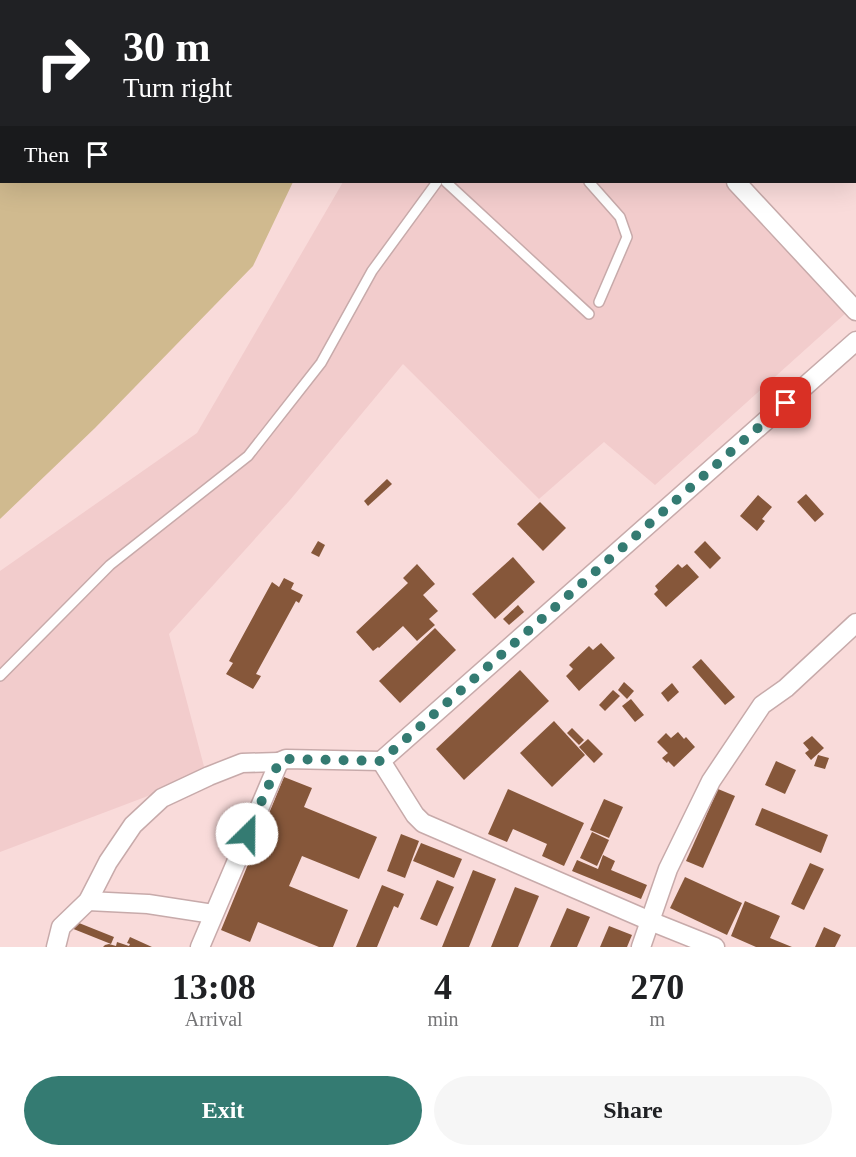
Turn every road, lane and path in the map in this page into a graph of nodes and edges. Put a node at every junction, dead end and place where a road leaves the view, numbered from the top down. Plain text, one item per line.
1 (436, 183) edge
2 (447, 183) edge
3 (590, 183) edge
4 (737, 183) edge
5 (599, 302) dead end
6 (856, 311) edge
7 (589, 314) dead end
8 (856, 341) edge
9 (856, 623) edge
10 (0, 676) edge
11 (381, 761) junction
12 (279, 762) junction
13 (88, 901) junction
14 (213, 914) junction
15 (650, 921) junction
16 (56, 947) edge
17 (200, 947) edge
18 (641, 947) edge
19 (715, 947) edge

1 - 10 lane
2 - 7 lane
3 - 5 lane
4 - 6 street
8 - 11 street
9 - 15 street
11 - 12 street
11 - 15 street
12 - 13 street
12 - 14 street
13 - 14 street
13 - 16 street
14 - 17 street
15 - 18 street
15 - 19 street

